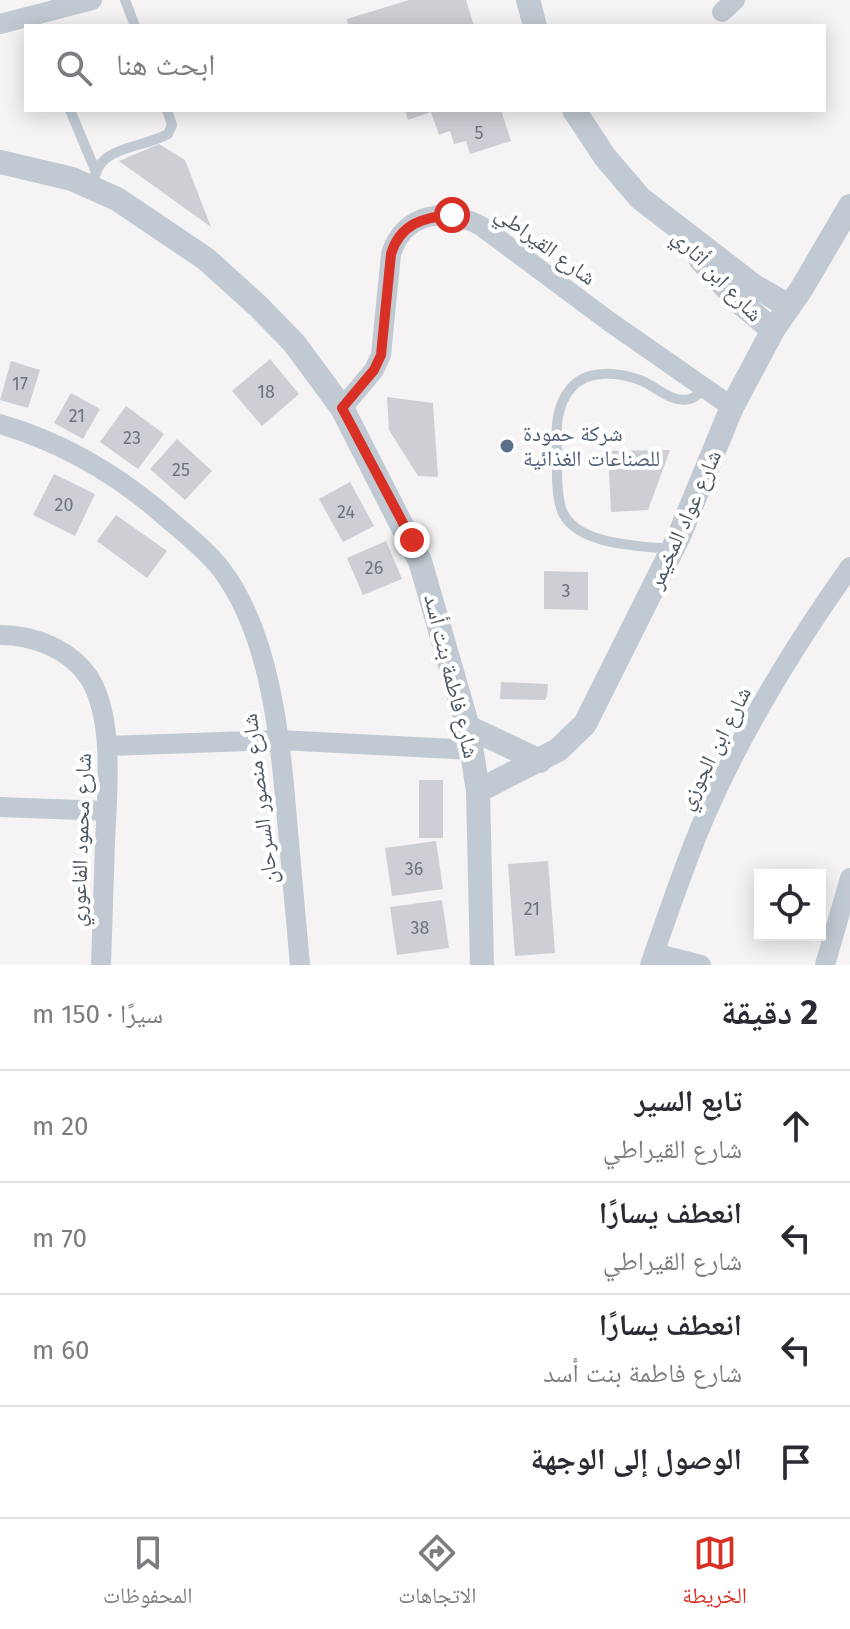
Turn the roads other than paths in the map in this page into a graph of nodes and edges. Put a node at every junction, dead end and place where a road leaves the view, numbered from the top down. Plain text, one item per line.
1 (92, 0) edge
2 (125, 0) edge
3 (528, 0) edge
4 (58, 19) edge
5 (0, 24) edge
6 (134, 24) edge
7 (534, 24) edge
8 (71, 112) edge
9 (168, 112) edge
10 (575, 112) edge
11 (0, 162) edge
12 (94, 180) junction
13 (850, 206) edge
14 (664, 219) junction
15 (789, 306) junction
16 (773, 330) junction
17 (703, 387) junction
18 (732, 407) junction
19 (342, 408) junction
20 (0, 424) edge
21 (673, 549) junction
22 (850, 567) edge
23 (0, 635) edge
24 (471, 739) junction
25 (280, 740) junction
26 (108, 746) junction
27 (540, 761) junction
28 (478, 791) junction
29 (0, 807) edge
30 (106, 811) junction
31 (850, 878) edge
32 (652, 959) edge
33 (101, 965) edge
34 (300, 965) edge
35 (482, 965) edge
36 (701, 965) edge
37 (825, 965) edge

1 - 4 street
2 - 6 lane
3 - 7 street
4 - 5 street
8 - 12 lane
9 - 12 lane
10 - 14 street, شارع ابن أثاري
11 - 12 street, شارع فاطمة بنت أسد
12 - 19 street, شارع فاطمة بنت أسد
13 - 15 street, شارع عواد المخيمر
14 - 15 street, شارع ابن أثاري
14 - 16 street, شارع ابن أثاري
15 - 16 street, شارع عواد المخيمر
16 - 18 street, شارع عواد المخيمر
17 - 18 street, شارع القيراطي
17 - 19 street, شارع القيراطي
17 - 21 lane
18 - 21 street, شارع عواد المخيمر
19 - 24 street, شارع فاطمة بنت أسد
20 - 25 street, شارع منصور السرحان
21 - 27 street, شارع عواد المخيمر
22 - 32 street, شارع ابن الجوزي
23 - 26 street, شارع محمود الفاعوري
24 - 25 street
24 - 27 street
24 - 28 street, شارع فاطمة بنت أسد
25 - 26 street
25 - 34 street, شارع منصور السرحان
26 - 30 street, شارع محمود الفاعوري
27 - 28 street, شارع عواد المخيمر
28 - 35 street, شارع فاطمة بنت أسد
29 - 30 street
30 - 33 street, شارع محمود الفاعوري
31 - 37 street
32 - 36 street

